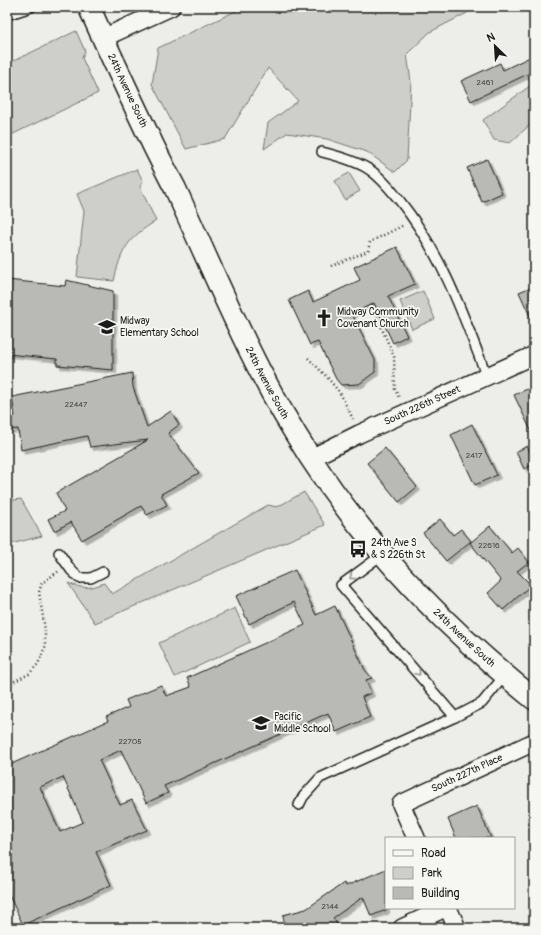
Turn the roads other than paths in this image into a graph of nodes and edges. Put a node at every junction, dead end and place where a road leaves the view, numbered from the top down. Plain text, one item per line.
1 (30, 7) edge
2 (89, 7) edge
3 (171, 7) edge
4 (7, 15) edge
5 (103, 38) junction
6 (322, 152) dead end
7 (534, 355) edge
8 (487, 377) junction
9 (311, 458) junction
10 (59, 553) dead end
11 (383, 554) junction
12 (103, 572) dead end
13 (505, 675) junction
14 (534, 699) edge
15 (456, 717) junction
16 (534, 742) edge
17 (299, 804) dead end
18 (416, 837) edge
19 (443, 909) edge
20 (448, 909) edge
21 (402, 928) edge
22 (457, 928) edge

1 - 4 lane
2 - 5 street, 24th Avenue South
3 - 5 street
5 - 9 street, 24th Avenue South
6 - 8 lane
7 - 8 street, South 226th Street
8 - 9 street, South 226th Street
9 - 11 street, 24th Avenue South
10 - 12 lane
11 - 13 street, 24th Avenue South
11 -> 15 lane
13 - 14 street, 24th Avenue South
13 - 15 lane
15 - 17 lane
16 - 18 street, South 227th Place
19 - 21 street
20 - 22 street

